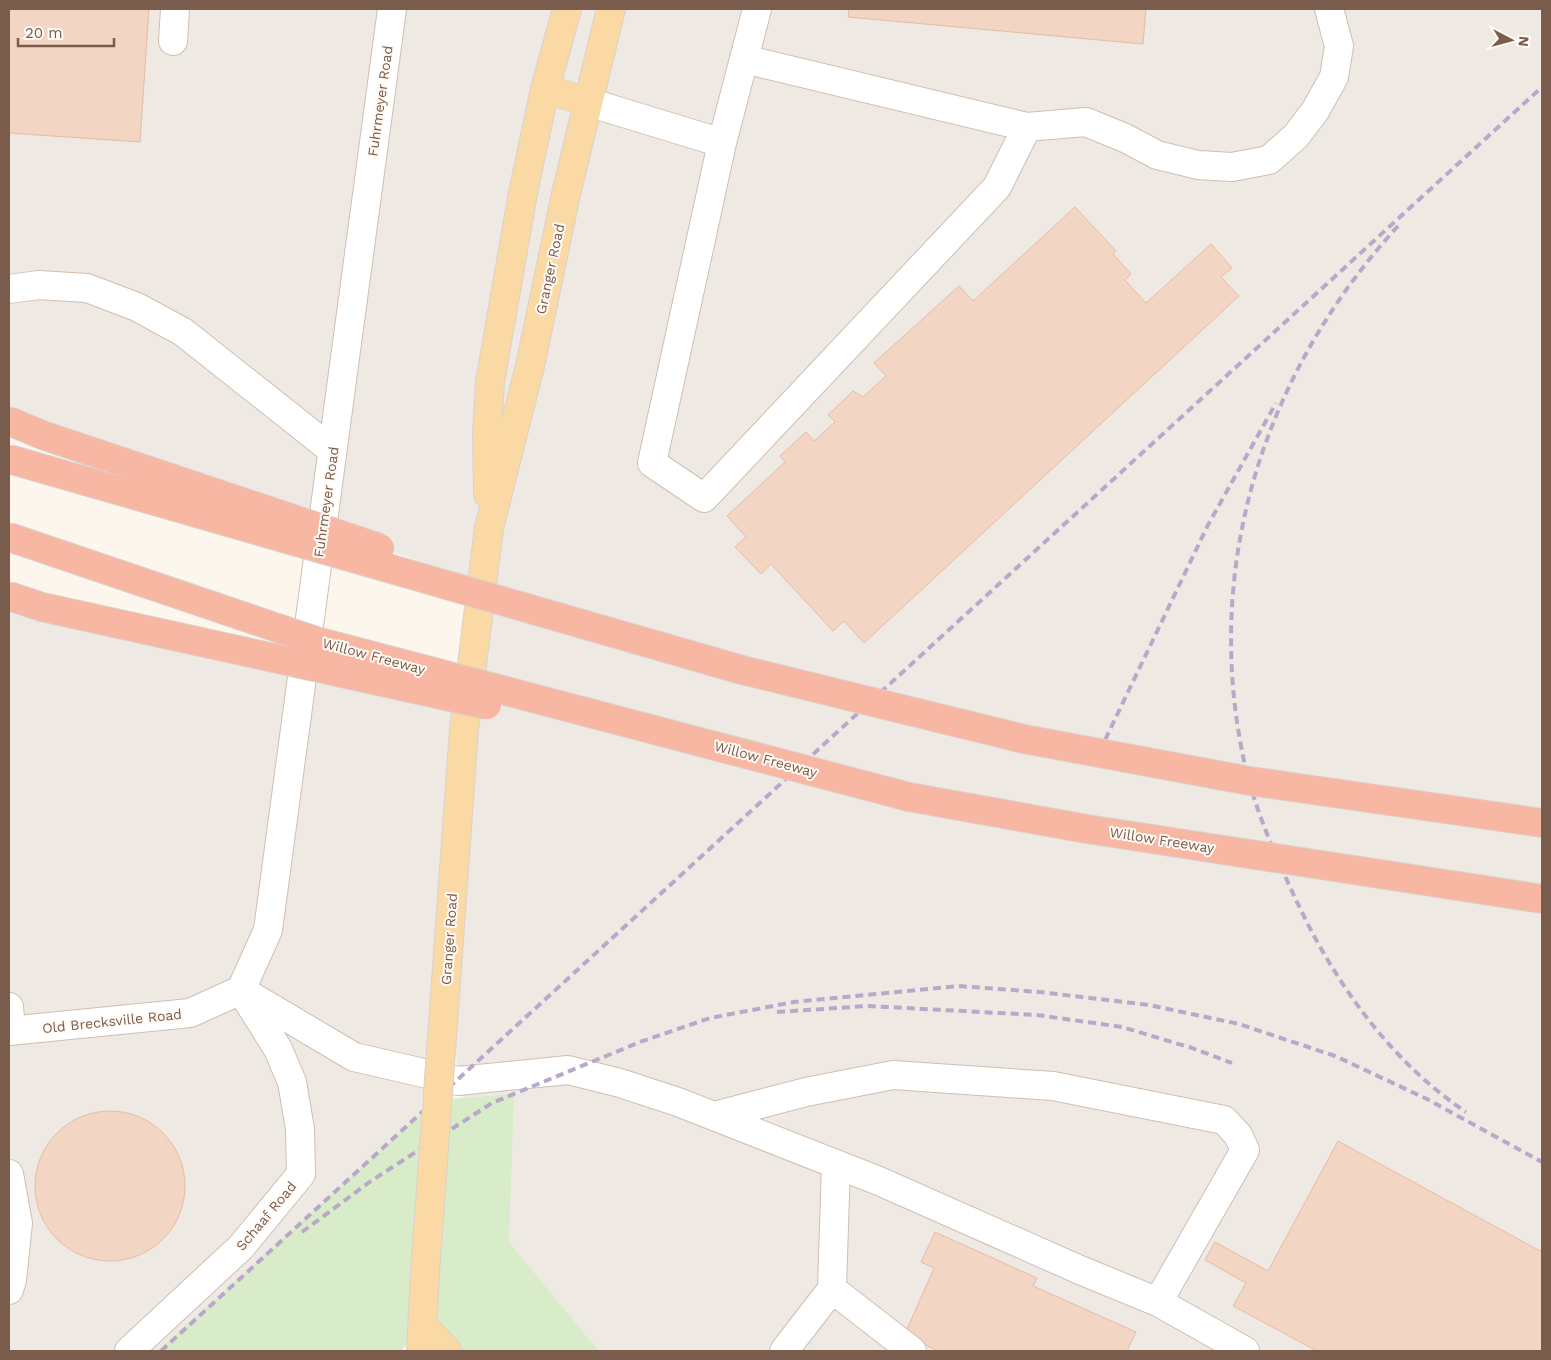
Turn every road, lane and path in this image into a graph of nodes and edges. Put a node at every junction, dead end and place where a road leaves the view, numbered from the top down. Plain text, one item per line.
1 (175, 9) edge
2 (392, 9) edge
3 (567, 9) edge
4 (611, 9) edge
5 (757, 9) edge
6 (1329, 9) edge
7 (173, 41) dead end
8 (744, 59) junction
9 (545, 89) junction
10 (588, 102) junction
11 (1027, 127) junction
12 (722, 143) junction
13 (9, 289) edge
14 (9, 421) edge
15 (332, 450) junction
16 (9, 459) edge
17 (489, 528) junction
18 (9, 538) edge
19 (9, 596) edge
20 (742, 670) junction
21 (909, 797) junction
22 (1542, 822) edge
23 (1542, 899) edge
24 (241, 990) junction
25 (10, 1023) edge
26 (714, 1116) junction
27 (836, 1164) junction
28 (9, 1174) edge
29 (832, 1289) junction
30 (9, 1290) edge
31 (1158, 1302) junction
32 (422, 1339) edge
33 (128, 1351) edge
34 (400, 1351) edge
35 (447, 1351) edge
36 (784, 1351) edge
37 (912, 1351) edge
38 (1245, 1351) edge

1 - 7 street
2 - 15 street, Fuhrmeyer Road
3 - 9 main road, Granger Road
4 - 10 main road, Granger Road
5 - 8 street
6 - 11 street
8 - 11 street
8 - 12 street
9 - 10 main road
9 - 17 main road, Granger Road
10 - 12 street
10 - 17 main road, Granger Road
11 - 12 street
13 - 15 street
14 - 20 highway, bridge
15 - 24 street, Fuhrmeyer Road
16 - 20 highway, bridge
17 - 32 main road, Granger Road, bridge
18 - 21 highway, Willow Freeway, bridge
19 - 21 highway, bridge
20 - 22 highway, bridge
21 - 23 highway, Willow Freeway, bridge
24 - 25 street, Old Brecksville Road
24 - 26 street
24 - 33 street, Schaaf Road
26 - 27 street
26 - 31 street
27 - 29 street
27 - 31 street
28 - 30 street
29 - 36 street
29 - 37 street
31 - 38 street
32 - 34 main road
32 - 35 main road

